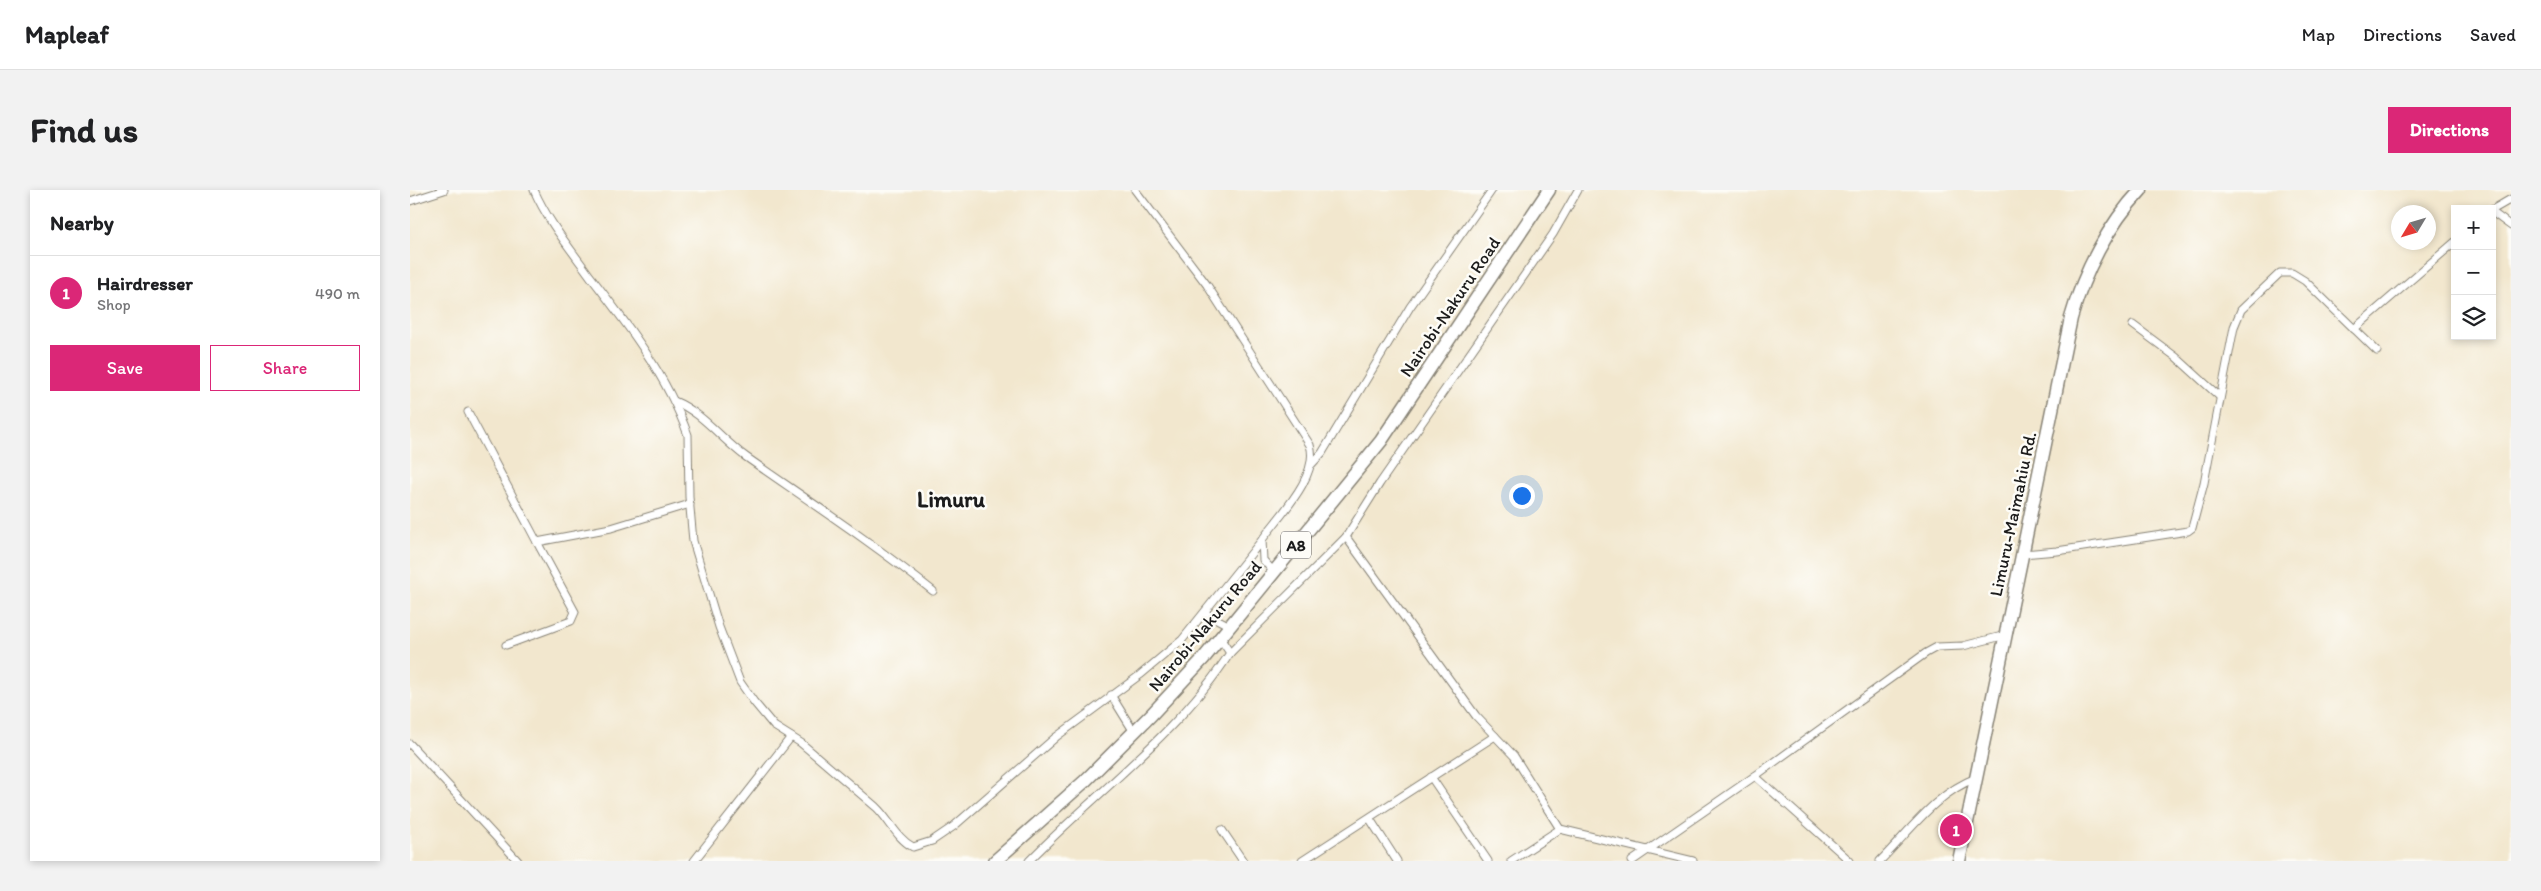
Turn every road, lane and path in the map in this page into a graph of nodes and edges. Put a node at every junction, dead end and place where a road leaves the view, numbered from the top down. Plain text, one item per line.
1 (444, 190) edge
2 (534, 190) edge
3 (1135, 190) edge
4 (1492, 190) edge
5 (1549, 190) edge
6 (1578, 190) edge
7 (2142, 190) edge
8 (2511, 200) edge
9 (410, 201) edge
10 (2496, 209) edge
11 (2496, 214) edge
12 (2511, 226) edge
13 (2451, 245) edge
14 (2134, 325) dead end
15 (2354, 329) junction
16 (2377, 351) dead end
17 (2220, 398) junction
18 (674, 400) junction
19 (468, 412) dead end
20 (1310, 466) junction
21 (690, 504) junction
22 (1346, 536) junction
23 (1262, 540) junction
24 (537, 542) junction
25 (2022, 554) junction
26 (1274, 572) junction
27 (933, 591) dead end
28 (1205, 613) junction
29 (1230, 626) junction
30 (2006, 635) junction
31 (1220, 638) junction
32 (506, 644) dead end
33 (1230, 653) junction
34 (1111, 695) junction
35 (1134, 732) junction
36 (1495, 736) junction
37 (791, 737) junction
38 (410, 744) edge
39 (1755, 776) junction
40 (1430, 777) junction
41 (1976, 778) junction
42 (1370, 819) junction
43 (1560, 829) junction
44 (1222, 830) dead end
45 (1647, 850) junction
46 (1313, 854) junction
47 (518, 861) edge
48 (694, 861) edge
49 (995, 861) edge
50 (1029, 861) edge
51 (1243, 861) edge
52 (1302, 861) edge
53 (1318, 861) edge
54 (1397, 861) edge
55 (1488, 861) edge
56 (1512, 861) edge
57 (1632, 861) edge
58 (1694, 861) edge
59 (1850, 861) edge
60 (1880, 861) edge
61 (1960, 861) edge

1 - 9 street
2 - 18 street
3 - 20 street
4 - 20 street
5 - 26 highway, Nairobi-Nakuru Road / A8
6 - 22 street
7 - 25 highway, Limuru-Maimahiu Rd.
8 - 10 street
11 - 12 street
13 - 15 street
14 - 17 street
15 - 16 street
15 - 17 street
17 - 25 street
18 - 21 street
18 - 27 street
19 - 24 street
20 - 23 street
21 - 24 street
21 - 37 street
22 - 33 street
22 - 36 street
23 - 26 street
23 - 28 street
24 - 32 street
25 - 30 highway, Limuru-Maimahiu Rd.
26 - 29 highway, Nairobi-Nakuru Road / A8
28 - 29 street
28 - 34 street
29 - 31 highway, Nairobi-Nakuru Road / A8
30 - 39 street
30 - 41 highway, Limuru-Maimahiu Rd.
31 - 33 street
31 - 35 highway, Nairobi-Nakuru Road / A8
33 - 50 street
34 - 35 street
34 - 37 street
35 - 49 highway, Nairobi-Nakuru Road / A8
36 - 40 street
36 - 43 street
37 - 48 street
38 - 47 street
39 - 45 street
39 - 59 street
40 - 42 street
40 - 55 street
41 - 60 street
41 - 61 highway, Limuru-Maimahiu Rd.
42 - 46 street
42 - 54 street
43 - 45 street
43 - 56 street
44 - 51 street
45 - 57 street
45 - 58 street
46 - 52 street
46 - 53 street

